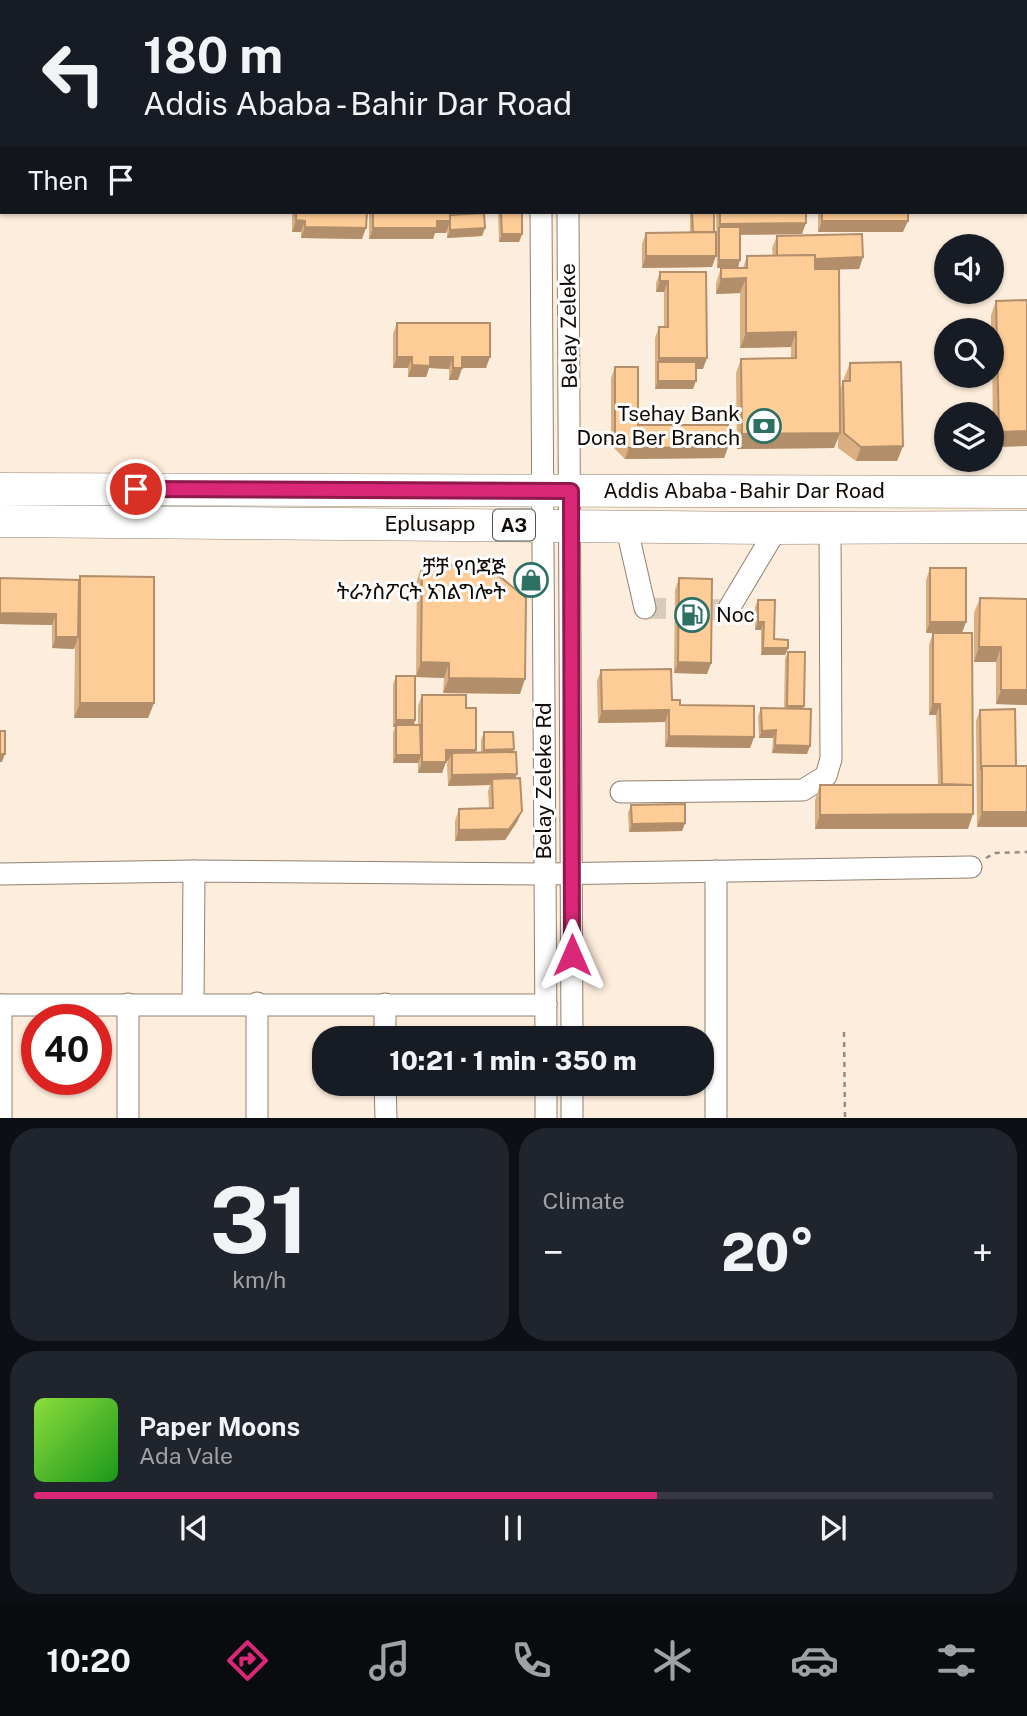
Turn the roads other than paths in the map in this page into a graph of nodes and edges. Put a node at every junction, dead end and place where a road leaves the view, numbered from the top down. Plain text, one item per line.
1 (541, 214) edge
2 (568, 214) edge
3 (0, 489) edge
4 (556, 491) junction
5 (1027, 492) edge
6 (0, 521) edge
7 (557, 525) junction
8 (626, 525) junction
9 (1027, 527) edge
10 (778, 528) junction
11 (830, 528) junction
12 (645, 608) dead end
13 (728, 610) dead end
14 (621, 792) dead end
15 (971, 867) road end
16 (194, 871) junction
17 (572, 872) junction
18 (716, 872) junction
19 (0, 874) edge
20 (545, 874) junction
21 (257, 1003) junction
22 (128, 1004) junction
23 (193, 1004) junction
24 (385, 1004) junction
25 (1, 1005) edge
26 (546, 1005) junction
27 (385, 1026) edge
28 (546, 1026) edge
29 (572, 1026) edge
30 (385, 1096) edge
31 (546, 1096) edge
32 (572, 1096) edge
33 (1, 1118) edge
34 (128, 1118) edge
35 (257, 1118) edge
36 (386, 1118) edge
37 (546, 1118) edge
38 (572, 1118) edge
39 (716, 1118) edge

1 - 4 street, Belay Zeleke
2 - 4 street, Belay Zeleke
3 - 4 highway, Addis Ababa - Bahir Dar Road / A3
4 - 5 highway, Addis Ababa - Bahir Dar Road / A3
4 - 7 street, Belay Zeleke
6 - 7 highway, Eplusapp / A3
7 - 8 highway, Eplusapp / A3
7 - 17 street, Belay Zeleke Rd
7 - 20 street, Belay Zeleke Rd
8 - 10 highway, Eplusapp / A3
8 - 12 street
9 - 11 highway, Eplusapp / A3
10 - 11 highway, Eplusapp / A3
10 - 13 street
11 - 14 street
15 - 18 street
16 - 19 street
16 - 20 street
16 - 23 street
17 - 18 street
17 - 20 street
17 - 29 street, Belay Zeleke Rd
18 - 39 street
20 - 26 street, Belay Zeleke Rd
21 - 23 street
21 - 24 street
21 - 35 street
22 - 23 street
22 - 25 street
22 - 34 street
24 - 26 street
24 - 27 street
25 - 33 street
26 - 28 street, Belay Zeleke Rd
30 - 36 street
31 - 37 street
32 - 38 street

